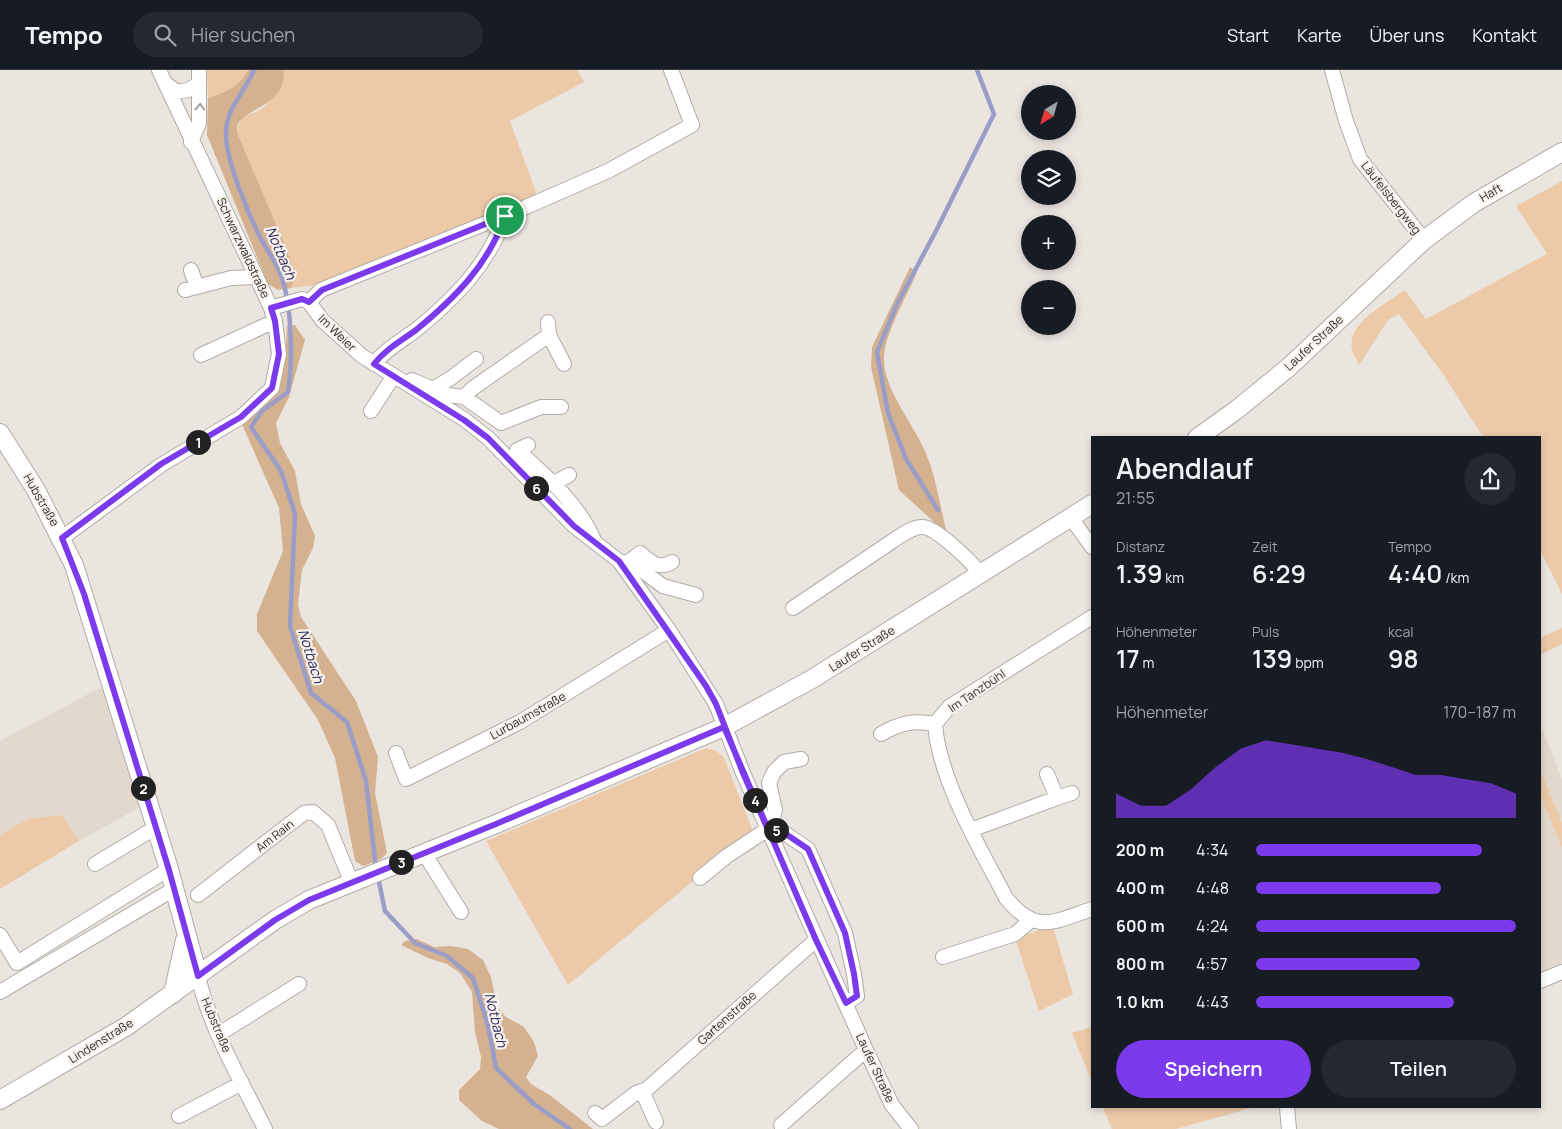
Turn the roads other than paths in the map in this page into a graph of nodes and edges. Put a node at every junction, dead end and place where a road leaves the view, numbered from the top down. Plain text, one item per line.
1 (159, 70) edge
2 (671, 70) edge
3 (1332, 70) edge
4 (199, 77) edge
5 (165, 83) junction
6 (191, 142) junction
7 (1562, 152) edge
8 (505, 216) junction
9 (1424, 240) junction
10 (190, 270) dead end
11 (256, 278) junction
12 (305, 301) junction
13 (275, 311) junction
14 (201, 355) dead end
15 (476, 359) dead end
16 (564, 364) dead end
17 (384, 371) junction
18 (432, 389) junction
19 (464, 397) junction
20 (561, 408) dead end
21 (371, 411) dead end
22 (0, 433) edge
23 (1200, 436) edge
24 (528, 445) dead end
25 (569, 475) dead end
26 (554, 483) junction
27 (1091, 505) edge
28 (1071, 518) junction
29 (62, 538) junction
30 (596, 543) junction
31 (1091, 546) edge
32 (623, 562) junction
33 (672, 562) dead end
34 (981, 574) junction
35 (696, 594) dead end
36 (793, 608) dead end
37 (1091, 618) edge
38 (669, 630) junction
39 (935, 724) junction
40 (724, 727) junction
41 (881, 734) dead end
42 (396, 753) dead end
43 (800, 759) dead end
44 (1047, 774) dead end
45 (1072, 793) dead end
46 (1056, 798) junction
47 (155, 828) junction
48 (971, 830) junction
49 (769, 831) junction
50 (424, 853) junction
51 (95, 864) dead end
52 (169, 870) junction
53 (700, 878) dead end
54 (358, 879) junction
55 (174, 889) junction
56 (198, 896) dead end
57 (1091, 909) edge
58 (461, 912) dead end
59 (1030, 921) junction
60 (186, 934) junction
61 (0, 935) edge
62 (816, 940) junction
63 (943, 957) dead end
64 (1562, 972) edge
65 (198, 976) junction
66 (1541, 981) edge
67 (299, 984) dead end
68 (0, 992) edge
69 (173, 994) junction
70 (846, 1003) junction
71 (219, 1034) junction
72 (866, 1050) junction
73 (242, 1084) junction
74 (639, 1092) junction
75 (0, 1100) edge
76 (1287, 1108) edge
77 (595, 1113) dead end
78 (179, 1116) dead end
79 (656, 1122) dead end
80 (781, 1125) dead end
81 (264, 1129) edge
82 (911, 1129) edge
83 (1289, 1129) edge

1 - 5 street, Schwarzwaldstraße
2 - 8 street
3 - 9 street, Läufelsbergweg
4 - 5 street
6 -> 4 street
5 - 6 street, Schwarzwaldstraße
6 - 11 street, Schwarzwaldstraße
7 - 9 main road, Haft
8 - 12 street
8 - 17 street
9 - 23 main road, Laufer Straße
10 - 11 street
11 - 13 street, Schwarzwaldstraße
12 - 13 street
12 - 17 street, Im Weier
13 - 14 street
13 - 29 street, Schwarzwaldstraße
15 - 18 street
16 - 19 street
17 - 18 street
17 - 21 street
17 - 30 street, Im Weier
18 - 19 street
19 - 20 street
22 - 29 main road, Hubstraße
24 - 26 street
25 - 26 street
26 - 30 street
27 - 28 main road, Laufer Straße
28 - 31 street
28 - 34 main road, Laufer Straße
29 - 47 main road, Hubstraße
30 - 32 street, Im Weier
32 - 33 street
32 - 35 street
32 - 38 street, Im Weier
34 - 36 street
34 - 40 main road, Laufer Straße
37 - 39 street, Im Tanzbühl
38 - 40 street, Im Weier
38 - 42 street, Lurbaumstraße
39 - 41 street
39 - 48 street
40 - 49 street, Laufer Straße
40 - 50 main road, Lindenstraße
43 - 49 street
44 - 46 street
45 - 46 street
46 - 48 street
47 - 51 street
47 - 52 main road, Hubstraße
48 - 59 street
49 - 53 street
49 - 62 street, Laufer Straße
49 - 70 street
50 - 54 main road, Lindenstraße
50 - 58 street
52 - 55 main road, Hubstraße
52 - 61 street
54 - 56 street, Am Rain
54 - 65 main road, Lindenstraße
55 - 60 main road, Hubstraße
55 - 68 street
57 - 59 street
59 - 63 street
60 - 65 main road, Hubstraße
60 - 69 main road
62 - 70 street, Laufer Straße
62 - 74 street, Gartenstraße
64 - 66 street
65 - 69 main road, Lindenstraße
65 - 71 street, Hubstraße
67 - 71 street
69 - 75 main road, Lindenstraße
70 - 72 street, Laufer Straße
71 - 73 street, Hubstraße
72 - 80 street
72 - 82 street, Laufer Straße
73 - 78 street
73 - 81 street, Hubstraße
74 - 77 street, Gartenstraße
74 - 79 street
76 - 83 street

